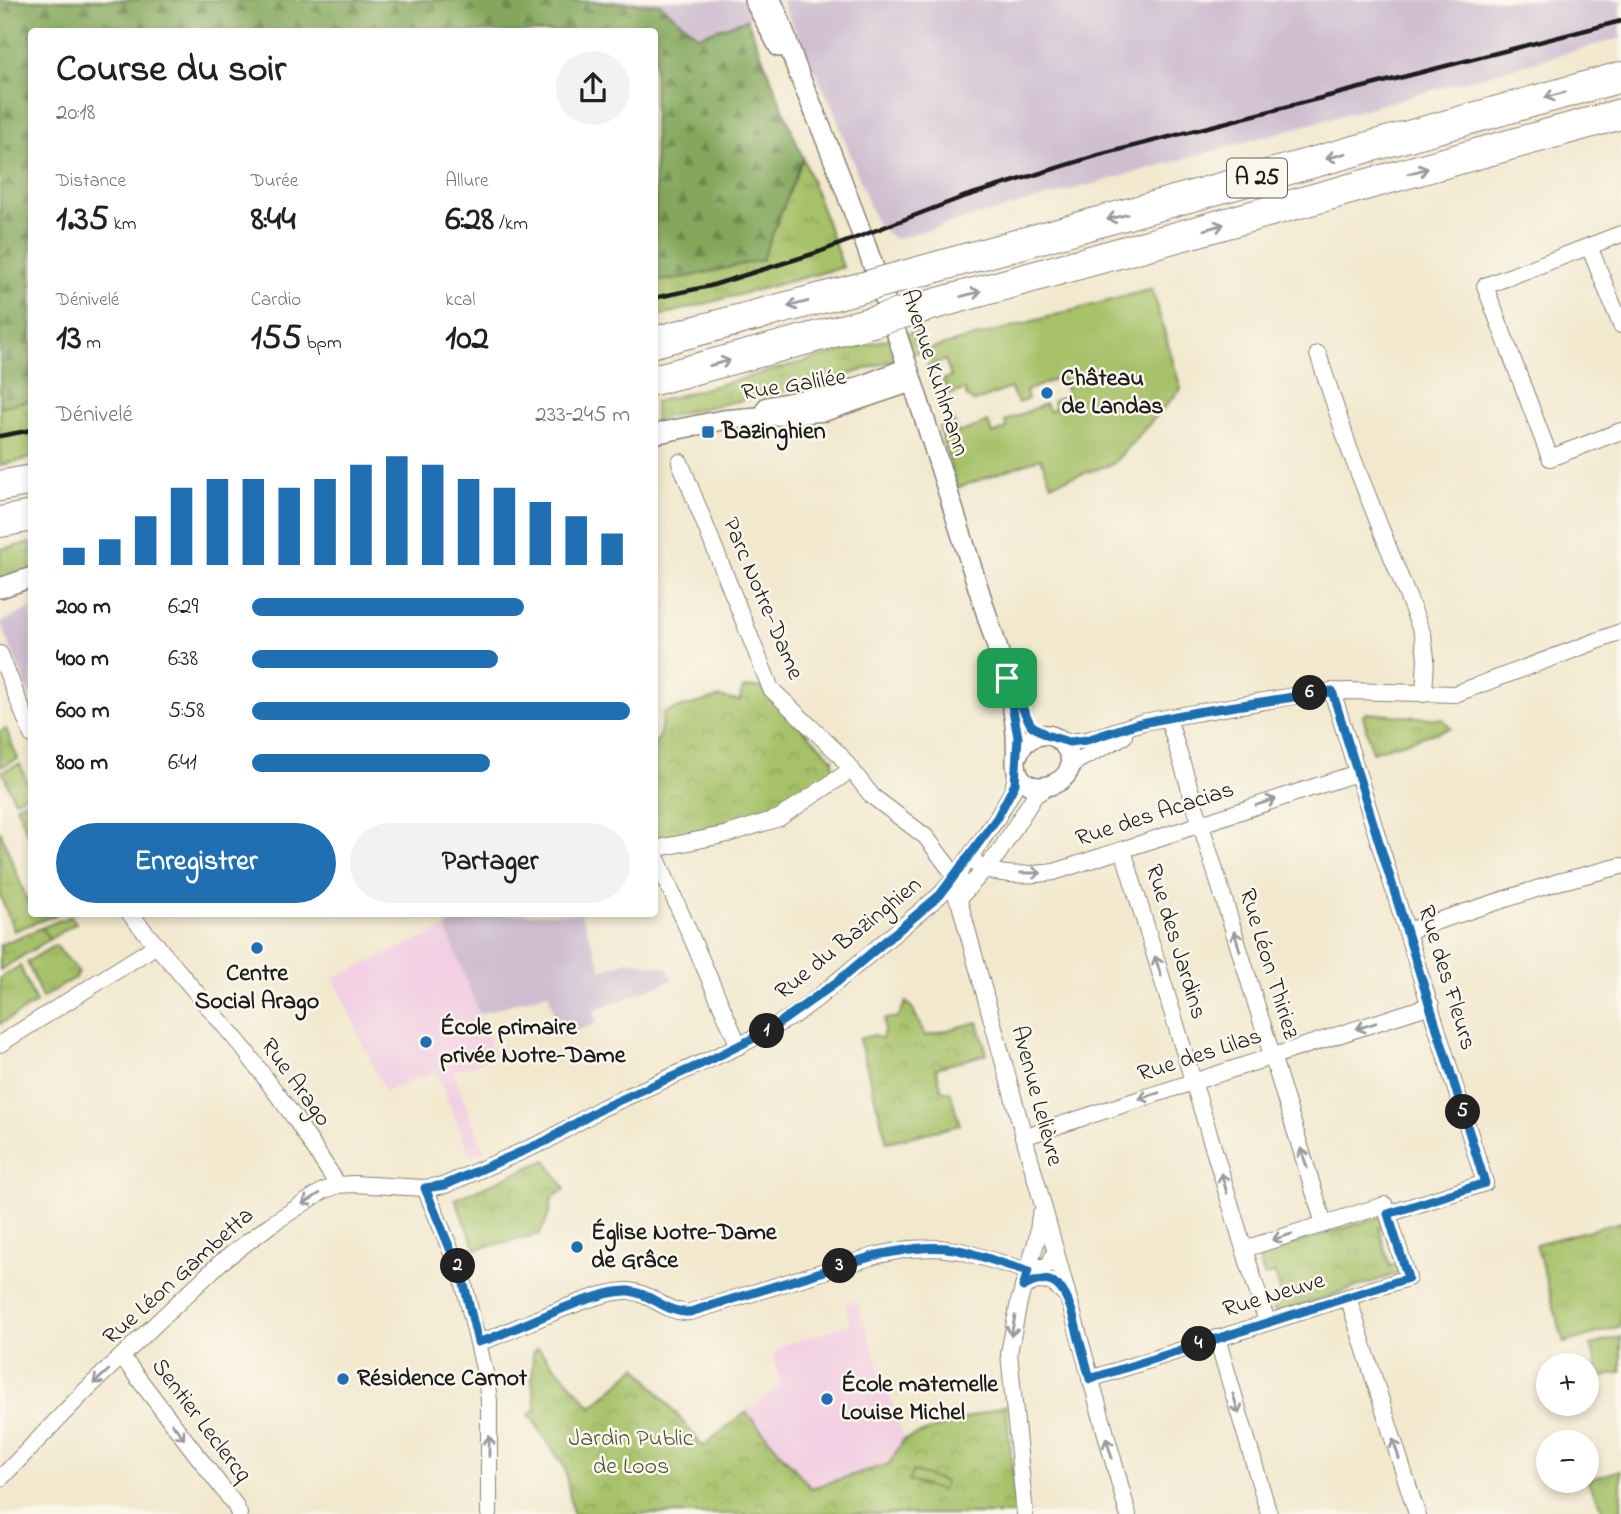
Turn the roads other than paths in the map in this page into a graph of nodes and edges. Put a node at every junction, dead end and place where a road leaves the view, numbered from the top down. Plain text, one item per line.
1 (754, 0) edge
2 (771, 0) edge
3 (1621, 77) edge
4 (803, 86) junction
5 (1621, 114) edge
6 (1621, 123) edge
7 (1470, 157) junction
8 (1621, 234) edge
9 (1589, 246) junction
10 (893, 323) junction
11 (1621, 325) edge
12 (658, 341) edge
13 (1318, 354) dead end
14 (909, 375) junction
15 (658, 379) edge
16 (1621, 430) edge
17 (658, 433) edge
18 (680, 462) dead end
19 (28, 481) edge
20 (0, 486) edge
21 (28, 517) edge
22 (0, 522) edge
23 (28, 571) edge
24 (0, 576) edge
25 (28, 578) edge
26 (0, 588) edge
27 (1621, 632) edge
28 (0, 654) edge
29 (1007, 678) junction
30 (1332, 691) junction
31 (1423, 694) junction
32 (1168, 718) junction
33 (28, 725) edge
34 (1052, 737) junction
35 (1017, 762) junction
36 (851, 770) junction
37 (1067, 771) junction
38 (1357, 772) junction
39 (1048, 787) junction
40 (1201, 824) junction
41 (658, 850) edge
42 (1123, 850) junction
43 (972, 853) junction
44 (658, 860) edge
45 (1621, 866) edge
46 (985, 869) junction
47 (962, 881) junction
48 (960, 904) joint
49 (133, 917) edge
50 (1407, 931) junction
51 (157, 945) junction
52 (1431, 1005) junction
53 (0, 1044) edge
54 (739, 1046) junction
55 (1273, 1056) junction
56 (1194, 1082) junction
57 (1023, 1137) junction
58 (338, 1185) junction
59 (425, 1188) junction
60 (1038, 1188) junction
61 (1388, 1214) junction
62 (1324, 1224) junction
63 (1244, 1249) junction
64 (1055, 1252) junction
65 (1026, 1279) junction
66 (1348, 1297) junction
67 (1069, 1300) junction
68 (1267, 1322) junction
69 (1217, 1338) junction
70 (478, 1342) junction
71 (122, 1357) junction
72 (1090, 1379) junction
73 (0, 1479) edge
74 (239, 1514) edge
75 (489, 1514) edge
76 (1025, 1514) edge
77 (1128, 1514) edge
78 (1269, 1514) edge
79 (1417, 1514) edge

1 - 4 street, Avenue Kuhlmann
2 - 4 street, Avenue Kuhlmann
3 -> 12 highway, A 25, bridge
4 - 10 street, Avenue Kuhlmann
5 - 7 highway, A 25
6 - 7 highway
10 -> 7 highway, A 25
8 - 9 street
9 - 11 street
9 - 16 street
10 - 14 street, Avenue Kuhlmann
15 -> 10 highway, A 25
13 - 31 street
14 - 17 street, Rue Galilée
14 - 29 street, Avenue Kuhlmann
18 - 36 street, Parc Notre-Dame
19 - 20 highway
21 - 22 highway
23 - 24 street
25 - 26 street
27 - 31 street
28 - 33 street
29 - 34 street, Avenue Kuhlmann
29 - 35 street, Avenue Kuhlmann
30 - 31 street
30 - 32 street
30 - 38 street, Rue des Fleurs
32 - 34 street
32 - 37 street
32 - 40 street, Rue Léon Thiriez
34 - 35 street
34 - 37 street
35 - 39 street
35 - 43 street, Rue du Bazinghien
36 - 41 street
36 - 47 street, Parc Notre-Dame
37 - 39 street
40 -> 38 street, Rue des Acacias
38 - 50 street, Rue des Fleurs
39 - 46 street, Rue du Bazinghien
40 - 42 street, Rue des Acacias
55 -> 40 street, Rue Léon Thiriez
46 -> 42 street, Rue des Acacias
56 -> 42 street, Rue des Jardins
43 - 46 street
43 - 47 street, Rue du Bazinghien
44 - 54 street
45 - 50 street
46 - 47 street, Rue du Bazinghien
47 - 48 street, Rue du Bazinghien
47 - 54 street, Rue du Bazinghien
48 - 57 street, Avenue Lelièvre
49 - 51 street, Rue Arago
50 - 52 street, Rue des Fleurs
51 - 53 street
51 - 58 street, Rue Arago
52 -> 55 street, Rue des Lilas
52 - 61 street, Rue des Fleurs
54 - 59 street, Rue du Bazinghien
55 - 56 street, Rue des Lilas
62 -> 55 street, Rue Léon Thiriez
56 -> 57 street, Rue des Lilas
63 -> 56 street, Rue des Jardins
57 - 60 street, Avenue Lelièvre
58 - 59 street, Rue Léon Gambetta
58 -> 71 street, Rue Léon Gambetta
59 - 70 street
60 - 64 street, Avenue Lelièvre
60 - 65 street
61 - 62 street
61 - 66 street, Rue Neuve
62 -> 63 street
63 - 68 street, Rue des Jardins
64 - 65 street
64 - 67 street, Avenue Lelièvre
65 - 67 street
65 - 70 street
65 -> 76 street
66 - 68 street, Rue Neuve
79 -> 66 street
67 - 72 street, Avenue Lelièvre
68 - 69 street, Rue Neuve
69 - 72 street, Rue Neuve
69 -> 78 street
75 -> 70 street
71 -> 73 street, Rue Léon Gambetta
71 -> 74 street, Sentier Leclercq
77 -> 72 street, Avenue Lelièvre

